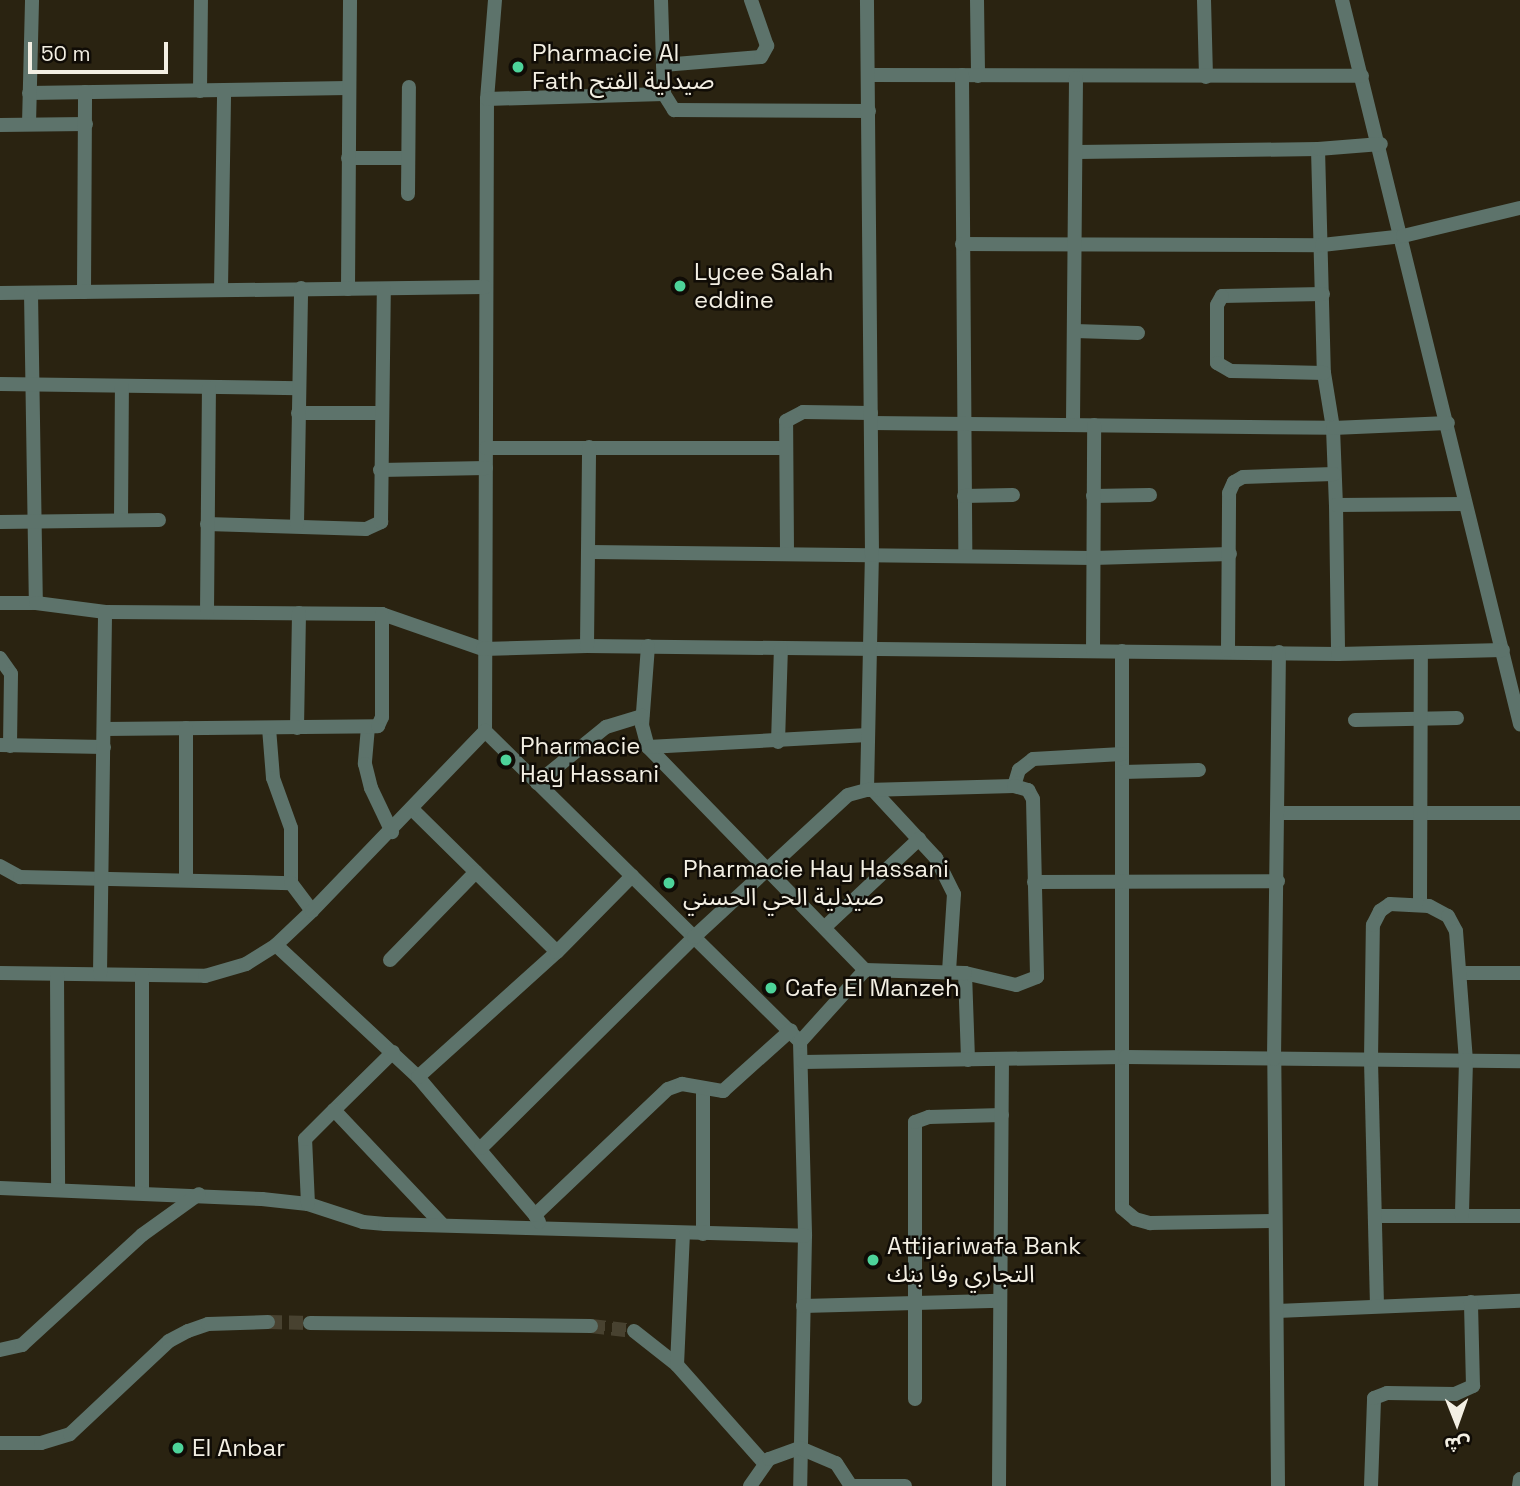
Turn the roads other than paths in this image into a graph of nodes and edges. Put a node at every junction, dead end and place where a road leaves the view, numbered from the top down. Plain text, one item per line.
1 (32, 0) edge
2 (201, 0) edge
3 (350, 0) edge
4 (495, 0) edge
5 (661, 0) edge
6 (751, 0) edge
7 (867, 0) edge
8 (977, 0) edge
9 (1204, 0) edge
10 (1342, 0) edge
11 (663, 65) junction
12 (869, 75) junction
13 (962, 75) junction
14 (1362, 75) junction
15 (978, 76) junction
16 (1206, 77) junction
17 (1076, 78) junction
18 (408, 87) dead end
19 (348, 88) junction
20 (200, 90) junction
21 (224, 90) junction
22 (85, 92) junction
23 (29, 93) junction
24 (664, 94) junction
25 (487, 99) junction
26 (869, 111) junction
27 (29, 124) junction
28 (86, 124) junction
29 (0, 125) edge
30 (1381, 144) junction
31 (1318, 149) junction
32 (1077, 152) junction
33 (348, 158) junction
34 (408, 158) junction
35 (408, 194) dead end
36 (1520, 208) edge
37 (1403, 236) junction
38 (962, 244) junction
39 (1076, 245) junction
40 (1322, 246) junction
41 (485, 287) junction
42 (301, 288) junction
43 (221, 289) junction
44 (348, 289) junction
45 (384, 289) junction
46 (83, 292) junction
47 (0, 293) edge
48 (31, 293) junction
49 (1323, 294) junction
50 (1075, 331) junction
51 (1138, 333) dead end
52 (1324, 373) junction
53 (0, 384) edge
54 (33, 384) junction
55 (122, 386) junction
56 (209, 388) junction
57 (299, 388) junction
58 (298, 413) junction
59 (381, 413) junction
60 (871, 418) junction
61 (1073, 422) junction
62 (963, 423) junction
63 (1448, 423) junction
64 (1094, 425) junction
65 (1333, 428) junction
66 (589, 447) junction
67 (486, 448) junction
68 (784, 448) junction
69 (486, 468) junction
70 (380, 470) junction
71 (1334, 474) junction
72 (1013, 495) dead end
73 (1150, 495) dead end
74 (964, 496) junction
75 (1093, 496) junction
76 (1465, 504) junction
77 (1336, 505) junction
78 (121, 520) junction
79 (159, 520) dead end
80 (0, 522) edge
81 (36, 523) junction
82 (207, 524) junction
83 (297, 524) junction
84 (787, 551) junction
85 (590, 552) junction
86 (965, 553) junction
87 (1230, 554) junction
88 (872, 555) junction
89 (1093, 558) junction
90 (0, 603) edge
91 (36, 603) junction
92 (105, 612) junction
93 (207, 612) junction
94 (299, 613) junction
95 (382, 614) junction
96 (587, 646) junction
97 (648, 646) junction
98 (483, 649) junction
99 (780, 649) junction
100 (1228, 650) junction
101 (1503, 650) junction
102 (1093, 651) junction
103 (1122, 651) junction
104 (869, 652) junction
105 (1279, 652) junction
106 (1421, 652) junction
107 (1338, 654) junction
108 (0, 658) edge
109 (642, 716) junction
110 (1420, 719) junction
111 (1457, 719) dead end
112 (1355, 720) dead end
113 (1520, 724) edge
114 (368, 727) junction
115 (186, 728) junction
116 (269, 728) junction
117 (297, 728) junction
118 (104, 729) junction
119 (485, 731) junction
120 (869, 735) junction
121 (778, 742) junction
122 (5, 746) edge
123 (104, 747) junction
124 (648, 747) junction
125 (1122, 754) junction
126 (1199, 770) dead end
127 (1123, 772) junction
128 (537, 783) junction
129 (1014, 786) junction
130 (870, 790) junction
131 (413, 810) junction
132 (1278, 813) junction
133 (1420, 813) junction
134 (1520, 813) edge
135 (391, 832) junction
136 (919, 839) junction
137 (0, 866) edge
138 (766, 869) junction
139 (476, 872) junction
140 (632, 876) junction
141 (99, 878) junction
142 (186, 879) junction
143 (1120, 880) junction
144 (1278, 881) junction
145 (1034, 882) junction
146 (291, 883) junction
147 (1420, 904) junction
148 (312, 911) junction
149 (825, 927) junction
150 (694, 937) junction
151 (276, 945) junction
152 (557, 952) junction
153 (390, 960) dead end
154 (865, 970) junction
155 (949, 972) junction
156 (965, 972) junction
157 (1462, 972) junction
158 (1520, 973) edge
159 (0, 974) edge
160 (57, 974) junction
161 (100, 974) junction
162 (142, 976) junction
163 (795, 1036) junction
164 (393, 1052) junction
165 (1125, 1056) junction
166 (1274, 1059) junction
167 (968, 1060) junction
168 (1002, 1060) junction
169 (1371, 1060) junction
170 (1466, 1060) junction
171 (1520, 1061) edge
172 (803, 1062) junction
173 (418, 1077) junction
174 (703, 1088) junction
175 (334, 1110) junction
176 (1002, 1115) junction
177 (481, 1148) junction
178 (0, 1188) edge
179 (58, 1188) junction
180 (142, 1193) junction
181 (199, 1195) junction
182 (308, 1204) junction
183 (1375, 1216) junction
184 (1462, 1216) junction
185 (1520, 1216) edge
186 (538, 1221) junction
187 (1275, 1221) junction
188 (441, 1223) junction
189 (683, 1234) junction
190 (703, 1234) junction
191 (804, 1236) junction
192 (1000, 1301) junction
193 (1520, 1301) edge
194 (1471, 1303) junction
195 (915, 1304) junction
196 (803, 1306) junction
197 (1377, 1306) junction
198 (1277, 1311) junction
199 (268, 1322) tunnel mouth
200 (310, 1323) tunnel mouth
201 (591, 1326) tunnel mouth
202 (634, 1331) tunnel mouth
203 (0, 1350) edge
204 (677, 1365) junction
205 (915, 1399) dead end
206 (0, 1443) edge
207 (800, 1448) junction
208 (764, 1463) junction
209 (1520, 1479) edge
210 (750, 1486) edge
211 (800, 1486) edge
212 (851, 1486) edge
213 (905, 1486) edge
214 (999, 1486) edge
215 (1278, 1486) edge
216 (1371, 1486) edge
217 (1519, 1486) edge

1 - 23 street
2 - 20 street
3 - 19 street
4 - 25 street
5 - 11 street
6 - 11 street
7 - 12 street
8 - 15 street
9 - 16 street
10 - 14 street
11 - 24 street
12 - 13 street
12 - 26 street
13 - 15 street
13 - 38 street
14 - 16 street
14 - 30 street
15 - 17 street
16 - 17 street
17 - 32 street
18 - 34 street
19 - 21 street
19 - 33 street
20 - 21 street
20 - 22 street
21 - 43 street
22 - 23 street
22 - 28 street
23 - 27 street
24 - 25 street
24 - 26 street
25 - 41 street
26 - 60 street
27 - 28 street
27 - 29 street
28 - 46 street
30 - 31 street
30 - 37 street
31 - 32 street
31 - 40 street
32 - 39 street
33 - 34 street
33 - 44 street
34 - 35 street
36 - 37 street
37 - 40 street
37 - 63 street
38 - 39 street
38 - 62 street
39 - 40 street
39 - 50 street
40 - 49 street
41 - 45 street
41 - 67 street
42 - 43 street
42 - 44 street
42 - 57 street
43 - 46 street
44 - 45 street
45 - 59 street
46 - 48 street
47 - 48 street
48 - 54 street
49 - 52 street
49 - 52 street
50 - 51 street
50 - 61 street
52 - 65 street
53 - 54 street
54 - 55 street
54 - 81 street
55 - 56 street
55 - 78 street
56 - 57 street
56 - 82 street
57 - 58 street
58 - 59 street
58 - 83 street
59 - 70 street
60 - 62 street
60 - 68 street
60 - 88 street
61 - 62 street
61 - 64 street
62 - 74 street
63 - 65 street
63 - 76 street
64 - 65 street
64 - 75 street
65 - 71 street
66 - 67 street
66 - 68 street
66 - 85 street
67 - 69 street
68 - 84 street
69 - 70 street
69 - 98 street
70 - 83 street
71 - 77 street
71 - 87 street
72 - 74 street
73 - 75 street
74 - 86 street
75 - 89 street
76 - 77 street
76 - 101 street
77 - 107 street
78 - 79 street
78 - 81 street
80 - 81 street
81 - 91 street
82 - 83 street
82 - 93 street
84 - 85 street
84 - 88 street
85 - 96 street
86 - 88 street
86 - 89 street
87 - 89 street
87 - 100 street
88 - 104 street
89 - 102 street
90 - 91 street
91 - 92 street
92 - 93 street
92 - 118 street
93 - 94 street
94 - 95 street
94 - 117 street
95 - 98 street
95 - 114 street
96 - 97 street
96 - 98 street
97 - 99 street
97 - 109 street
98 - 119 street
99 - 104 street
99 - 121 street
100 - 103 street
100 - 105 street
101 - 106 street
101 - 113 street
102 - 103 street
102 - 104 street
103 - 125 street
104 - 120 street
105 - 107 street
105 - 132 street
106 - 107 street
106 - 110 street
108 - 122 street
109 - 124 street
109 - 128 street
110 - 111 street
110 - 112 street
110 - 133 street
114 - 117 street
114 - 135 street
115 - 116 street
115 - 118 street
115 - 142 street
116 - 117 street
116 - 146 street
118 - 123 street
119 - 128 street
119 - 131 street
120 - 121 street
120 - 130 street
121 - 124 street
122 - 123 street
123 - 141 street
124 - 138 street
125 - 127 street
125 - 129 street
126 - 127 street
127 - 143 street
128 - 140 street
129 - 130 street
129 - 145 street
130 - 136 street
130 - 138 street
131 - 135 street
131 - 139 street
132 - 133 street
132 - 144 street
133 - 134 street
133 - 147 street
135 - 148 street
136 - 149 street
136 - 155 street
137 - 141 street
138 - 149 street
138 - 150 street
139 - 152 street
139 - 153 street
140 - 150 street
140 - 152 street
141 - 142 street
141 - 161 street
142 - 146 street
143 - 144 street
143 - 145 street
143 - 165 street
144 - 166 street
145 - 156 street
146 - 148 street
147 - 157 street
147 - 169 street
148 - 151 street
149 - 154 street
150 - 163 street
150 - 177 street
151 - 162 street
151 - 164 street
152 - 173 street
154 - 155 street
154 - 163 street
155 - 156 street
156 - 167 street
157 - 158 street
157 - 170 street
159 - 160 street
160 - 161 street
160 - 179 street
161 - 162 street
162 - 180 street
163 - 172 street
163 - 174 street
164 - 173 street
164 - 175 street
165 - 166 street
165 - 168 street
165 - 187 street
166 - 169 street
166 - 187 street
167 - 168 street
167 - 172 street
168 - 176 street
169 - 170 street
169 - 183 street
170 - 171 street
170 - 184 street
172 - 191 street
173 - 177 street
174 - 186 street
174 - 190 street
175 - 182 street
175 - 188 street
176 - 192 street
176 - 195 street
177 - 186 street
178 - 179 street
179 - 180 street
180 - 181 street
181 - 182 street
181 - 203 street
182 - 188 street
183 - 184 street
183 - 197 street
184 - 185 street
186 - 188 street
186 - 189 street
187 - 198 street
189 - 190 street
189 - 204 street
190 - 191 street
191 - 196 street
192 - 195 street
192 - 214 street
193 - 194 street
194 - 197 street
194 - 216 street
195 - 196 street
195 - 205 street
196 - 207 street
197 - 198 street
198 - 215 street
199 - 206 street
200 - 201 street
202 - 204 street
204 - 208 street
207 - 208 street
207 - 211 street
207 - 212 street
208 - 210 street
209 - 217 street
212 - 213 street

